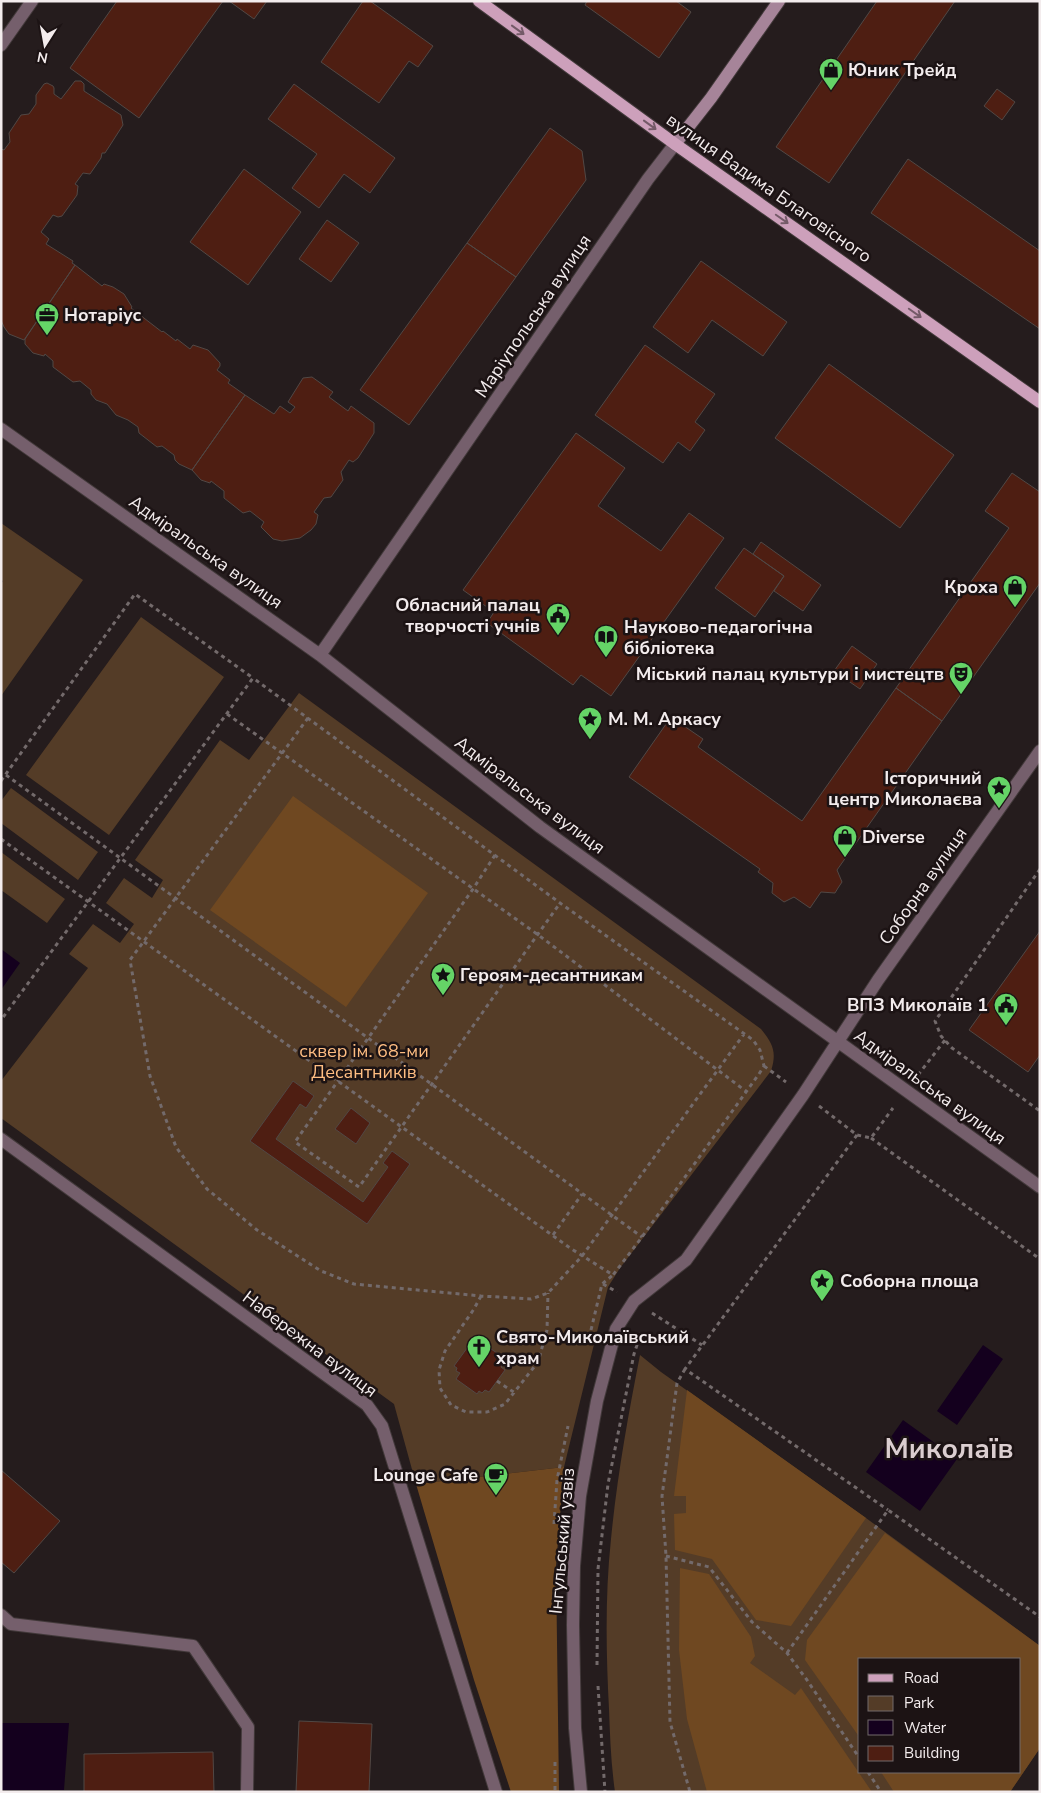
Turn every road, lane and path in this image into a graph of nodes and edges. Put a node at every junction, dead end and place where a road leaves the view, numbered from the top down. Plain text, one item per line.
1 (32, 1) edge
2 (479, 1) edge
3 (779, 1) edge
4 (1, 45) edge
5 (675, 144) junction
6 (1040, 402) edge
7 (1, 429) edge
8 (320, 656) junction
9 (253, 678) junction
10 (227, 714) junction
11 (308, 718) junction
12 (1040, 751) edge
13 (282, 753) junction
14 (6, 775) junction
15 (1, 781) edge
16 (1, 839) edge
17 (495, 854) junction
18 (121, 858) junction
19 (1040, 869) edge
20 (473, 889) junction
21 (176, 898) junction
22 (89, 901) junction
23 (560, 903) junction
24 (537, 934) junction
25 (145, 941) junction
26 (1, 1020) edge
27 (744, 1034) junction
28 (368, 1037) junction
29 (946, 1040) junction
30 (837, 1042) junction
31 (764, 1066) junction
32 (717, 1071) junction
33 (338, 1080) junction
34 (432, 1083) junction
35 (906, 1091) junction
36 (747, 1092) junction
37 (803, 1095) junction
38 (1040, 1111) edge
39 (402, 1126) junction
40 (857, 1135) junction
41 (872, 1138) junction
42 (1, 1139) edge
43 (1040, 1187) edge
44 (582, 1194) junction
45 (612, 1216) junction
46 (553, 1235) junction
47 (642, 1237) junction
48 (582, 1256) junction
49 (1040, 1259) edge
50 (548, 1293) junction
51 (481, 1296) junction
52 (648, 1319) dead end
53 (644, 1326) dead end
54 (702, 1345) junction
55 (685, 1369) junction
56 (497, 1382) dead end
57 (515, 1393) junction
58 (888, 1510) junction
59 (666, 1556) junction
60 (1, 1615) edge
61 (1040, 1617) edge
62 (787, 1653) junction
63 (597, 1669) dead end
64 (597, 1679) dead end
65 (858, 1756) edge
66 (869, 1773) edge
67 (247, 1792) edge
68 (496, 1792) edge
69 (581, 1792) edge
70 (605, 1792) edge
71 (690, 1792) edge
72 (881, 1792) edge

1 - 4 street
2 -> 5 main road, вулиця Вадима Благовісного
3 - 5 street, Маріупольська вулиця
5 -> 6 main road, вулиця Вадима Благовісного
5 - 8 street, Маріупольська вулиця
7 - 8 street, Адміральська вулиця
8 - 30 street, Адміральська вулиця
9 - 10 path
9 - 11 path
9 - 14 path
10 - 13 path
10 - 18 path
11 - 13 path
11 - 17 path
12 - 30 street, Соборна вулиця
13 - 20 path
13 - 21 path
14 - 15 path
14 - 18 path
16 - 22 path
17 - 20 path
17 - 23 path
18 - 21 path
18 - 22 path
19 - 29 path
20 - 24 path
20 - 28 path
21 - 25 path
21 - 28 path
22 - 25 path
22 - 26 path
23 - 24 path
23 - 27 path
24 - 32 path
24 - 34 path
25 - 33 path
25 - 51 path
27 - 31 path
27 - 32 path
28 - 33 path
28 - 34 path
29 - 35 path
29 - 38 path
30 - 35 street, Адміральська вулиця
30 - 37 street
31 - 36 path
31 - 37 path
32 - 36 path
32 - 45 path
33 - 39 path
33 - 39 path
34 - 39 path
34 - 44 path
35 - 41 path
35 - 43 street, Адміральська вулиця
36 - 47 path
37 - 40 path
37 - 69 street, Інгульський узвіз
39 - 46 path
40 - 41 path
40 - 54 path
41 - 49 path
42 - 68 street, Набережна вулиця
44 - 45 path
44 - 46 path
45 - 47 path
45 - 48 path
46 - 48 path
47 - 48 path
48 - 50 path
50 - 51 path
50 - 57 path
51 - 57 path
52 - 54 path
53 - 63 path
54 - 55 path
55 - 58 path
55 - 59 path
56 - 57 path
58 - 61 path
58 - 62 path
59 - 62 path
59 - 71 path
60 - 67 street
62 - 65 path
64 - 70 path
66 - 72 path

